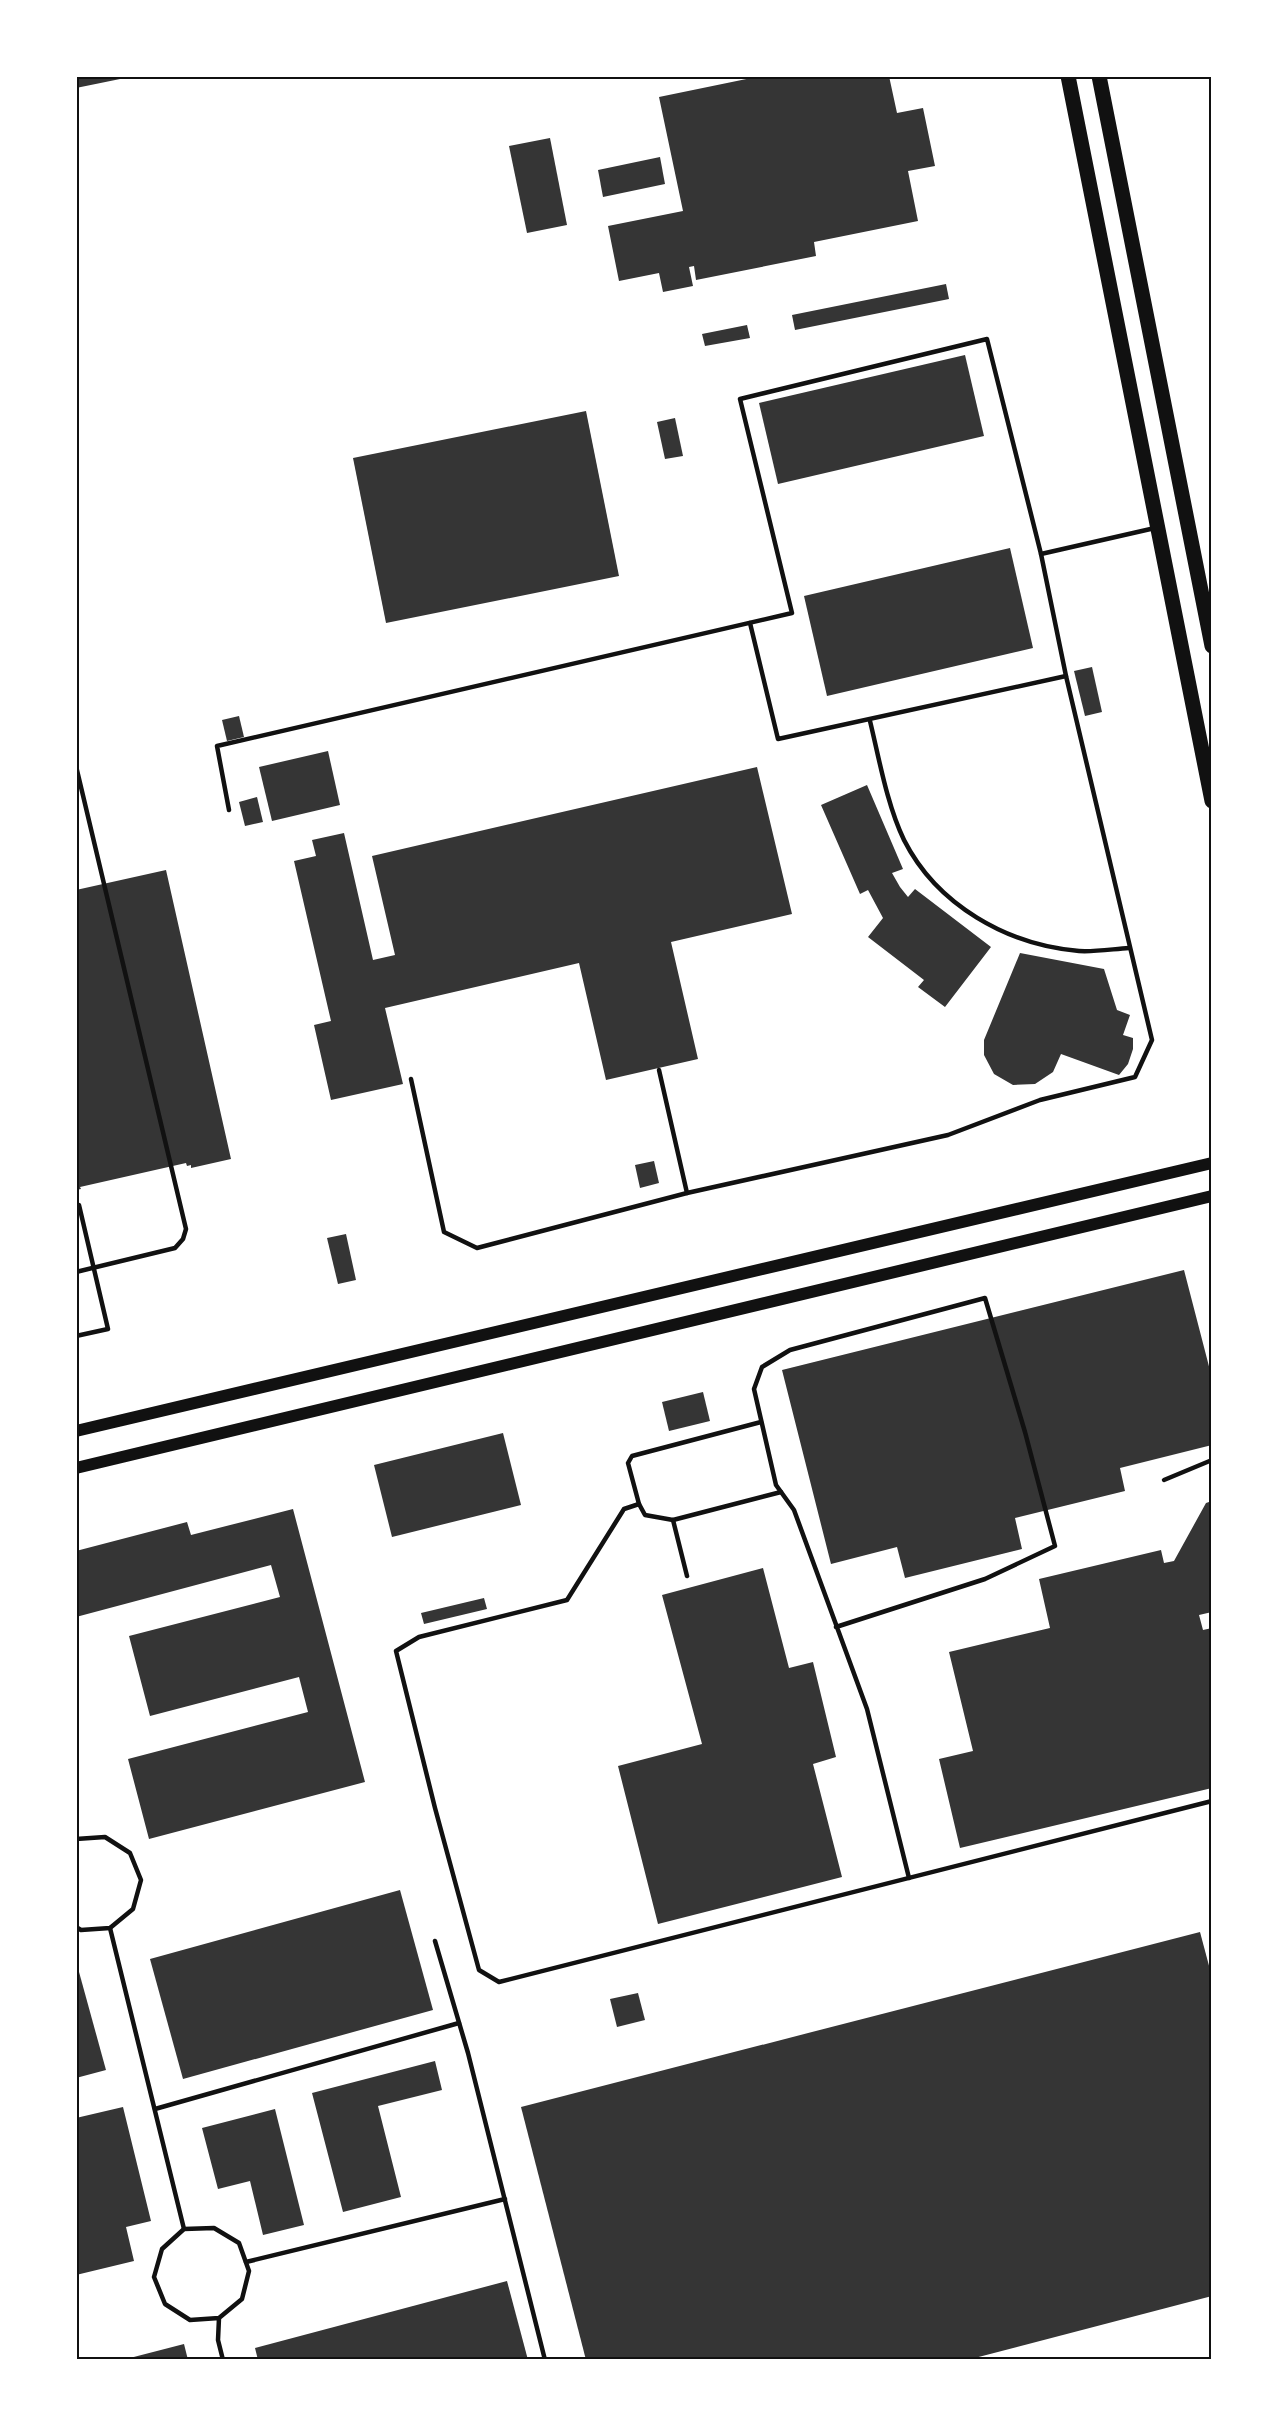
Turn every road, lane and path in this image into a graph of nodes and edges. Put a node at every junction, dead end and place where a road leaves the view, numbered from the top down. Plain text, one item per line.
1 (1068, 76) edge
2 (1099, 76) edge
3 (1157, 528) junction
4 (1041, 554) junction
5 (750, 623) junction
6 (1212, 646) edge
7 (1066, 676) junction
8 (870, 721) junction
9 (76, 766) edge
10 (1212, 801) edge
11 (229, 810) dead end
12 (1129, 948) junction
13 (658, 1070) dead end
14 (411, 1079) dead end
15 (1212, 1163) edge
16 (687, 1193) junction
17 (1212, 1196) edge
18 (76, 1205) edge
19 (94, 1268) junction
20 (76, 1272) edge
21 (76, 1336) edge
22 (761, 1422) junction
23 (76, 1431) edge
24 (1212, 1460) edge
25 (76, 1468) edge
26 (1164, 1480) dead end
27 (781, 1492) junction
28 (639, 1504) junction
29 (673, 1520) junction
30 (687, 1576) dead end
31 (836, 1627) junction
32 (1212, 1801) edge
33 (76, 1839) edge
34 (909, 1878) junction
35 (76, 1927) edge
36 (110, 1928) junction
37 (435, 1941) dead end
38 (459, 2023) junction
39 (155, 2109) junction
40 (505, 2199) junction
41 (184, 2229) junction
42 (246, 2262) junction
43 (219, 2318) junction
44 (223, 2360) edge
45 (545, 2360) edge

1 - 3 main road
2 - 6 main road
3 - 4 lane
3 - 10 main road
4 - 5 lane
4 - 7 lane
5 - 8 lane
5 - 11 lane
7 - 8 lane
7 - 12 lane
8 - 12 lane
9 - 19 lane
12 - 16 lane
13 - 16 lane
14 - 16 lane
15 - 23 main road
17 - 25 main road
18 - 19 lane
19 - 20 lane
19 - 21 lane
22 - 27 lane
22 - 28 lane
22 - 31 lane
24 - 26 lane
27 - 29 lane
27 - 31 lane
28 - 29 lane
28 - 34 lane
29 - 30 lane
31 - 34 lane
32 - 34 lane
33 - 36 lane
35 - 36 lane
36 - 39 lane
37 - 38 lane
38 - 39 lane
38 - 40 lane
39 - 41 lane
40 - 42 lane
40 - 45 lane
41 - 42 lane
41 - 43 lane
42 - 43 lane
43 - 44 lane

